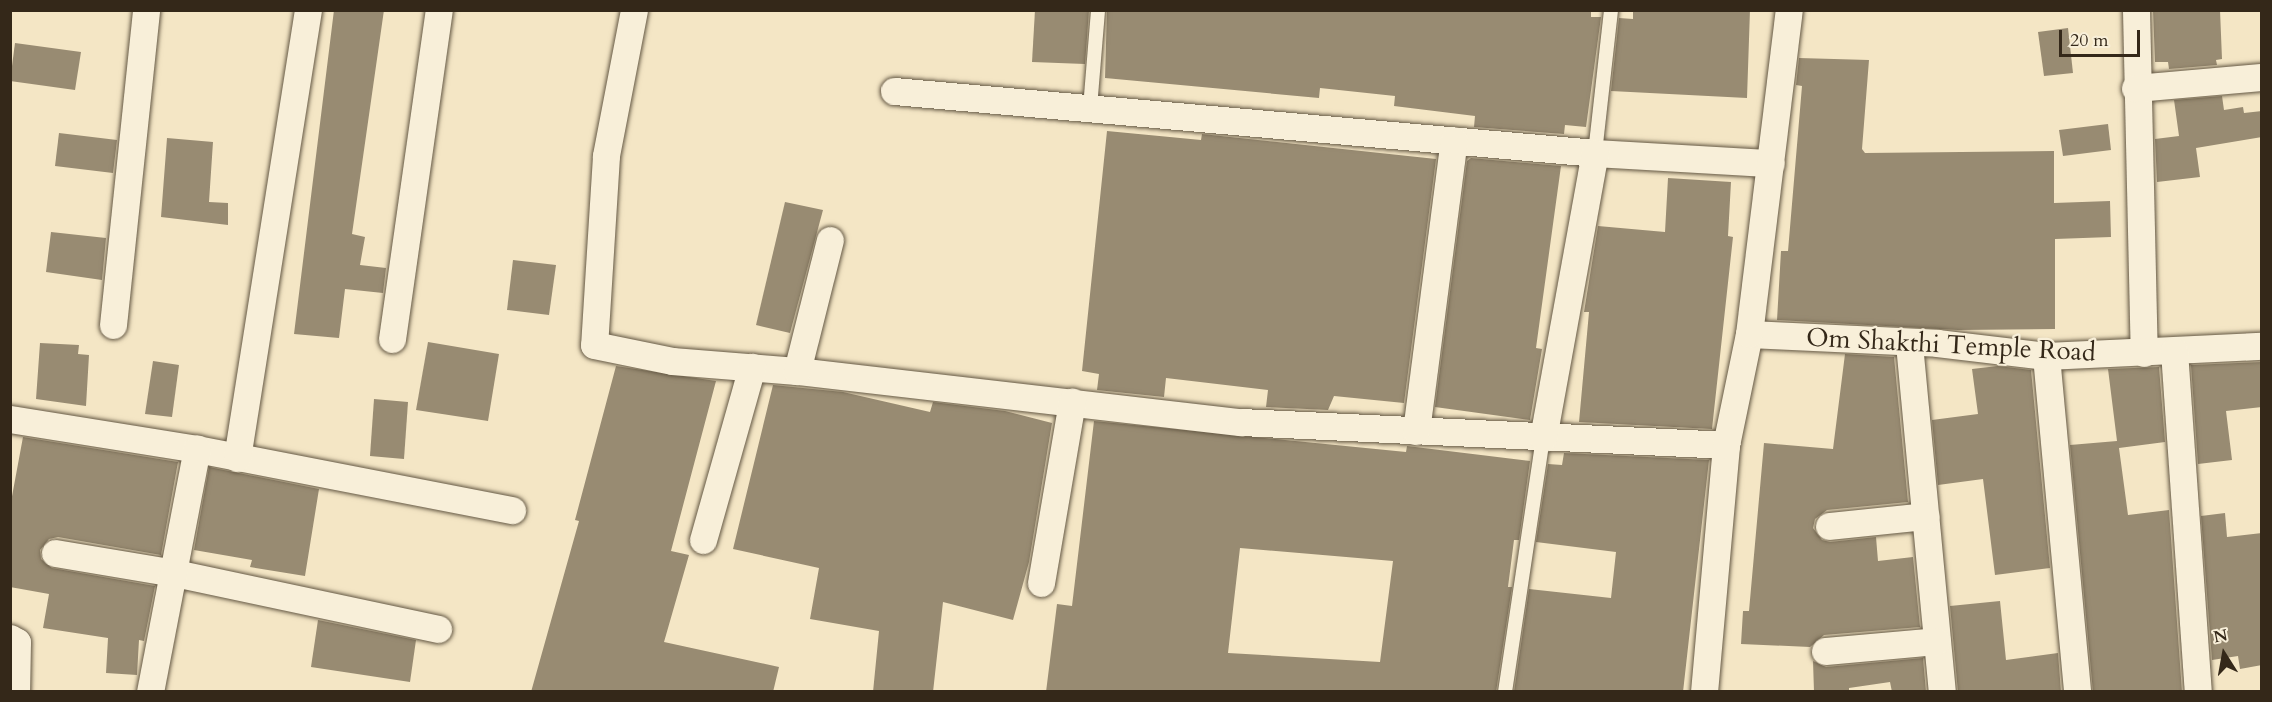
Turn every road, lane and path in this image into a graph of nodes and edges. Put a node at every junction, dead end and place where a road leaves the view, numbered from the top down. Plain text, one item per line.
1 (146, 10) edge
2 (308, 10) edge
3 (439, 10) edge
4 (634, 10) edge
5 (1098, 10) edge
6 (1611, 10) edge
7 (1790, 10) edge
8 (2136, 10) edge
9 (2262, 77) edge
10 (2135, 88) junction
11 (894, 91) dead end
12 (1090, 108) junction
13 (1454, 140) junction
14 (1595, 153) junction
15 (1771, 163) junction
16 (830, 240) dead end
17 (113, 325) dead end
18 (1749, 334) junction
19 (392, 339) dead end
20 (1909, 344) junction
21 (2262, 346) edge
22 (2174, 351) junction
23 (2144, 353) junction
24 (2046, 356) junction
25 (752, 367) junction
26 (797, 371) junction
27 (1072, 402) junction
28 (10, 419) edge
29 (1416, 431) junction
30 (1543, 438) junction
31 (1726, 445) junction
32 (197, 449) junction
33 (237, 458) junction
34 (512, 510) dead end
35 (1925, 516) junction
36 (1828, 526) dead end
37 (703, 540) dead end
38 (55, 553) dead end
39 (174, 573) junction
40 (1041, 583) dead end
41 (438, 629) dead end
42 (10, 638) edge
43 (1937, 641) junction
44 (1825, 651) dead end
45 (16, 692) edge
46 (150, 692) edge
47 (1505, 692) edge
48 (1704, 692) edge
49 (1942, 692) edge
50 (2077, 692) edge
51 (2198, 692) edge

1 - 17 street
2 - 33 street
3 - 19 street
4 - 25 street
5 - 12 lane
6 - 14 lane
7 - 15 street
8 - 10 street
9 - 10 street
10 - 23 street
11 - 12 street
12 - 13 street
13 - 14 street
13 - 29 street
14 - 15 street
14 - 30 street
15 - 18 street
16 - 26 street
18 - 20 street, Om Shakthi Temple Road
18 - 31 street
20 - 24 street, Om Shakthi Temple Road
20 - 35 street
21 - 22 street, Om Shakthi Temple Road
22 - 23 street, Om Shakthi Temple Road
22 - 51 street
23 - 24 street, Om Shakthi Temple Road
24 - 50 street
25 - 26 street
25 - 37 street
26 - 27 street
27 - 29 street
27 - 40 street
28 - 32 street
29 - 30 street
30 - 31 street
30 - 47 lane
31 - 48 street
32 - 33 street
32 - 39 street
33 - 34 street
35 - 36 street
35 - 43 street
38 - 39 street
39 - 41 street
39 - 46 street
42 - 45 street
43 - 44 street
43 - 49 street

